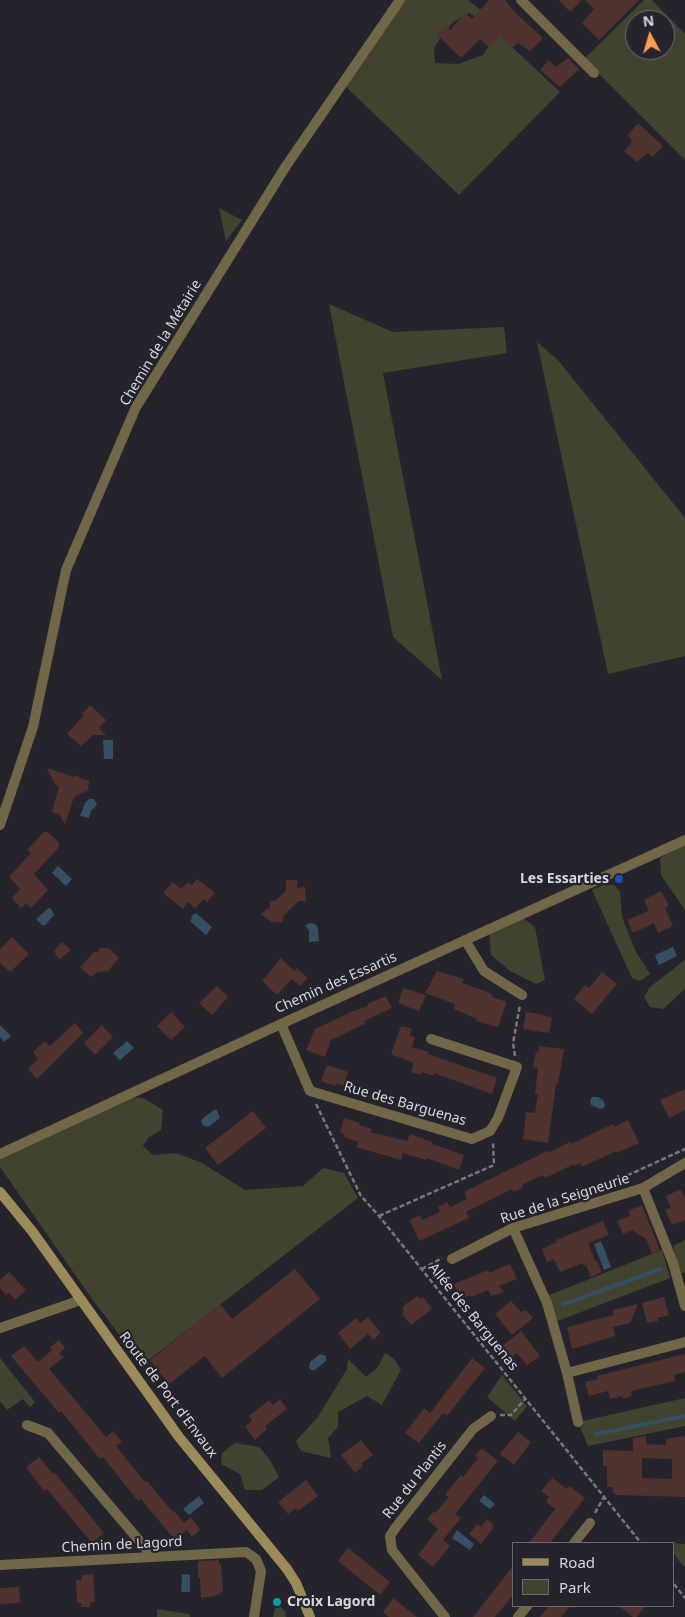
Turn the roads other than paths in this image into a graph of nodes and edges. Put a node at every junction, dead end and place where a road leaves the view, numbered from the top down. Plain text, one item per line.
1 (400, 0) edge
2 (521, 0) edge
3 (594, 74) dead end
4 (0, 825) edge
5 (685, 840) edge
6 (465, 940) junction
7 (522, 995) road end
8 (281, 1024) junction
9 (431, 1039) dead end
10 (0, 1154) edge
11 (685, 1163) edge
12 (643, 1188) junction
13 (0, 1192) edge
14 (513, 1228) junction
15 (452, 1259) dead end
16 (81, 1300) junction
17 (685, 1306) edge
18 (0, 1328) edge
19 (685, 1342) edge
20 (567, 1373) junction
21 (491, 1416) road end
22 (578, 1422) dead end
23 (28, 1426) dead end
24 (590, 1523) road end
25 (575, 1542) edge
26 (154, 1557) junction
27 (0, 1565) edge
28 (526, 1607) edge
29 (254, 1617) edge
30 (310, 1617) edge
31 (445, 1617) edge
32 (518, 1617) edge

1 - 4 street, Chemin de la Métairie
2 - 3 street
5 - 6 street, Chemin des Essartis
6 - 7 street
6 - 8 street, Chemin des Essartis
8 - 9 street, Rue des Barguenas
8 - 10 street, Chemin des Essartis
11 - 12 street, Rue de la Seigneurie
12 - 14 street, Rue de la Seigneurie
12 - 17 street
13 - 16 street, Route de Port d'Envaux
14 - 15 street, Rue de la Seigneurie
14 - 20 street
16 - 18 street
16 - 30 street, Route de Port d'Envaux
19 - 20 street
20 - 22 street
21 - 31 street, Rue du Plantis
23 - 26 street
24 - 25 street
26 - 27 street, Chemin de Lagord
26 - 29 street, Chemin de Lagord
28 - 32 street

